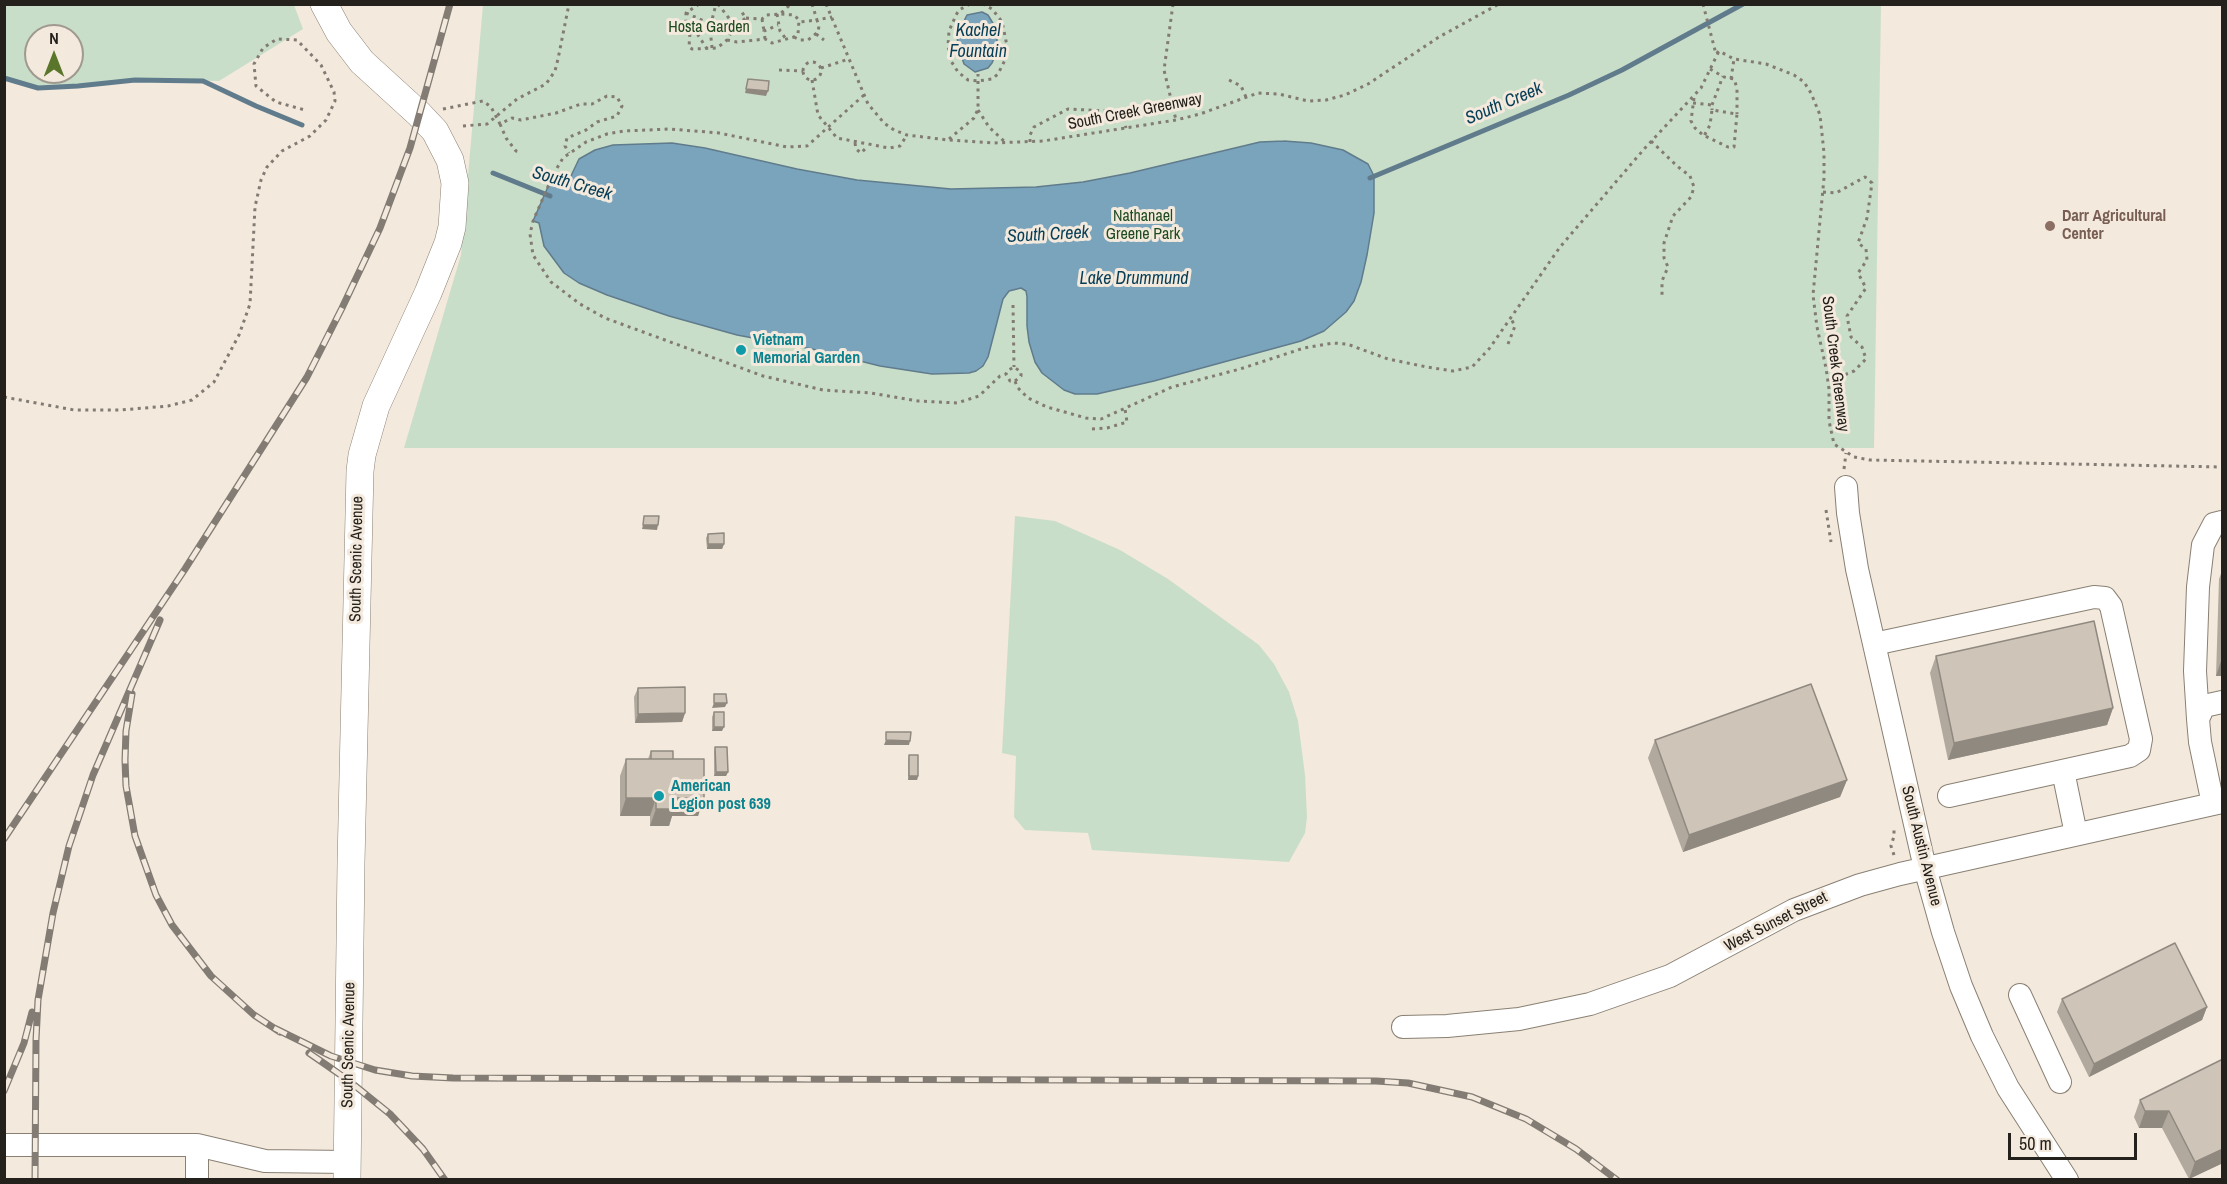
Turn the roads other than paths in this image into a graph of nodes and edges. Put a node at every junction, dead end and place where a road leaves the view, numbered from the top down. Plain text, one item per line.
1 (324, 4) edge
2 (1846, 487) dead end
3 (2223, 522) edge
4 (1874, 644) junction
5 (2223, 702) edge
6 (2198, 719) junction
7 (2063, 771) junction
8 (1949, 796) dead end
9 (2218, 803) edge
10 (2076, 834) junction
11 (1925, 868) junction
12 (2020, 995) dead end
13 (1403, 1027) dead end
14 (2060, 1082) dead end
15 (4, 1145) edge
16 (197, 1145) junction
17 (272, 1167) edge
18 (347, 1171) edge
19 (197, 1179) edge
20 (2067, 1179) edge

1 - 18 main road, South Scenic Avenue
2 - 4 street, South Austin Avenue
3 - 6 street
4 - 7 street
4 - 11 street, South Austin Avenue
5 - 6 street
6 - 9 street
7 - 8 street
7 - 10 street
9 - 10 street, West Sunset Street
10 - 11 street, West Sunset Street
11 - 13 street, West Sunset Street
11 - 20 street, South Austin Avenue
12 - 14 street
15 - 16 street
16 - 17 street
16 - 19 street
17 - 18 street

